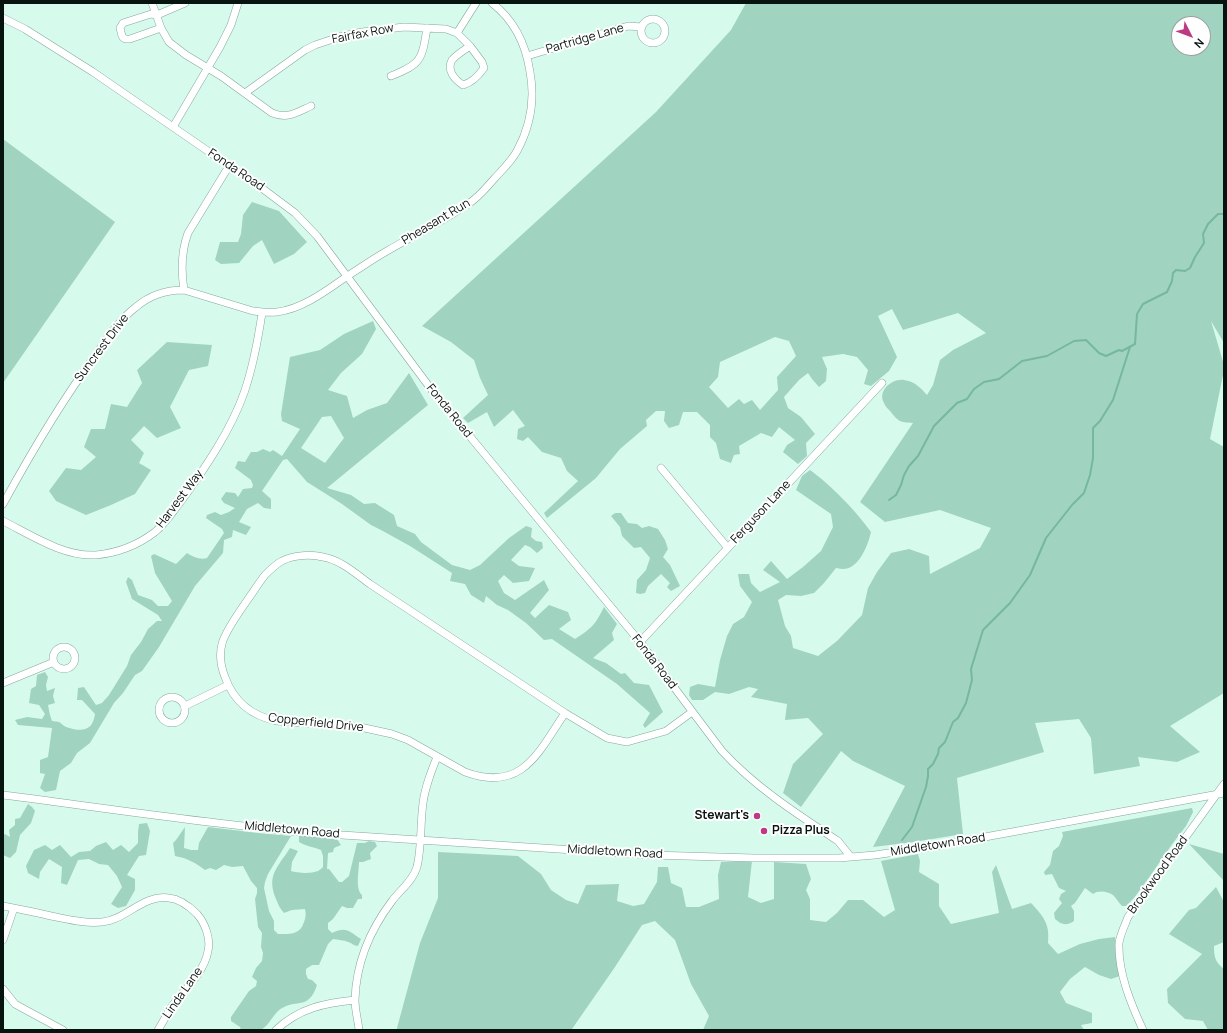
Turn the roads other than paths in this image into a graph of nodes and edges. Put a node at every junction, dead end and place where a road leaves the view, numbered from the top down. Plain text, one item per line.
1 (152, 3) edge
2 (185, 3) edge
3 (238, 3) edge
4 (476, 3) edge
5 (492, 3) edge
6 (157, 15) junction
7 (3, 18) edge
8 (642, 26) dead end
9 (161, 28) junction
10 (427, 28) junction
11 (457, 33) junction
12 (470, 46) junction
13 (528, 56) junction
14 (208, 68) junction
15 (391, 76) dead end
16 (245, 93) junction
17 (311, 106) dead end
18 (173, 127) junction
19 (229, 166) junction
20 (347, 277) junction
21 (184, 290) junction
22 (262, 313) junction
23 (882, 383) dead end
24 (661, 468) dead end
25 (3, 504) edge
26 (3, 521) edge
27 (728, 548) junction
28 (640, 642) junction
29 (54, 662) dead end
30 (3, 683) edge
31 (228, 685) junction
32 (185, 706) dead end
33 (692, 712) junction
34 (565, 713) junction
35 (437, 757) junction
36 (1224, 784) edge
37 (3, 794) edge
38 (1224, 794) edge
39 (1216, 796) junction
40 (420, 840) junction
41 (850, 856) junction
42 (3, 906) edge
43 (14, 908) junction
44 (3, 940) edge
45 (3, 989) edge
46 (355, 1000) junction
47 (63, 1030) edge
48 (158, 1030) edge
49 (276, 1030) edge
50 (359, 1030) edge
51 (1143, 1030) edge

1 - 6 street
2 - 6 street
3 - 14 street
4 - 11 street
5 - 13 street, Pheasant Run
6 - 9 street
6 - 9 street
7 - 18 street, Fonda Road
8 - 13 street, Partridge Lane
9 - 14 street
10 - 11 street, Fairfax Row
10 - 15 street
10 - 16 street, Fairfax Row
11 - 12 street
12 - 12 street
13 - 20 street, Pheasant Run
14 - 16 street
14 - 18 street
16 - 17 street
18 - 19 street, Fonda Road
19 - 20 street, Fonda Road
19 - 21 street
20 - 22 street, Suncrest Drive
20 - 28 street, Fonda Road
21 - 22 street, Suncrest Drive
21 - 25 street, Suncrest Drive
22 - 26 street, Harvest Way
23 - 27 street, Ferguson Lane
24 - 27 street
27 - 28 street, Ferguson Lane
28 - 33 street, Fonda Road
29 - 30 street
31 - 32 street
31 - 34 street, Copperfield Drive
31 - 35 street, Copperfield Drive
33 - 34 street, Copperfield Drive
33 - 41 street, Fonda Road
34 - 35 street, Copperfield Drive
35 - 40 street
36 - 39 street, Brookwood Road
37 - 40 street, Middletown Road
38 - 39 street, Middletown Road
39 - 41 street, Middletown Road
39 - 51 street, Brookwood Road
40 - 41 street, Middletown Road
40 - 46 street
42 - 43 street, Linda Lane
43 - 44 street
43 - 48 street, Linda Lane
45 - 47 street
46 - 49 street
46 - 50 street

